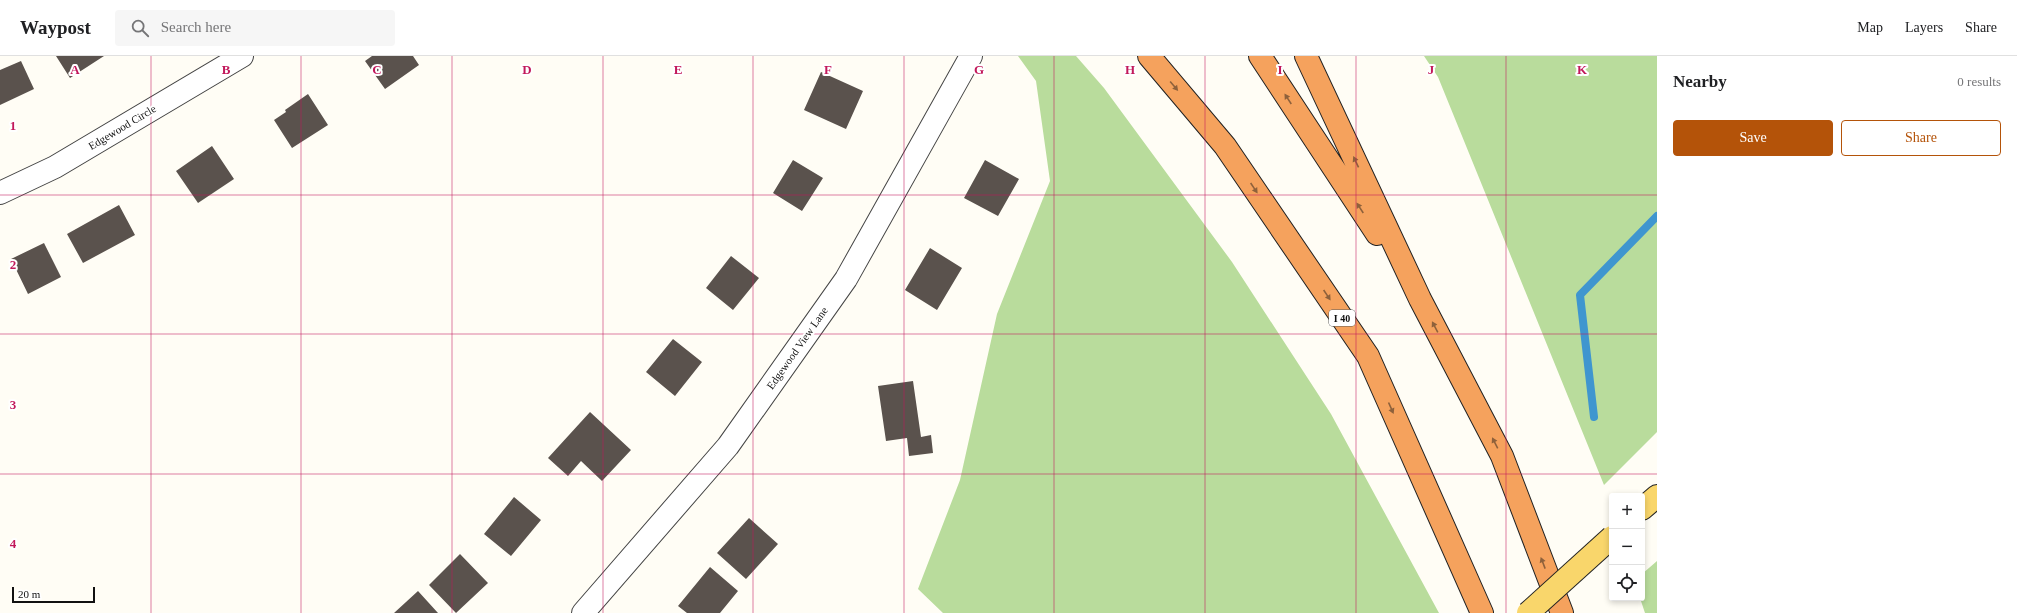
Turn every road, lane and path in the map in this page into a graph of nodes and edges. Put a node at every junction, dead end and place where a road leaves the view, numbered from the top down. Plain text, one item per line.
1 (242, 56) edge
2 (971, 56) edge
3 (1148, 56) edge
4 (1260, 56) edge
5 (1306, 56) edge
6 (0, 193) edge
7 (1420, 299) junction
8 (1657, 496) edge
9 (1645, 507) edge
10 (1609, 539) edge
11 (584, 613) edge
12 (1482, 613) edge
13 (1528, 613) edge
14 (1562, 613) edge

1 - 6 street, Edgewood Circle
2 - 11 street, Edgewood View Lane
3 -> 12 highway, I 40
7 -> 4 highway
7 -> 5 highway
14 -> 7 highway
8 - 9 main road
10 - 13 main road, bridge

